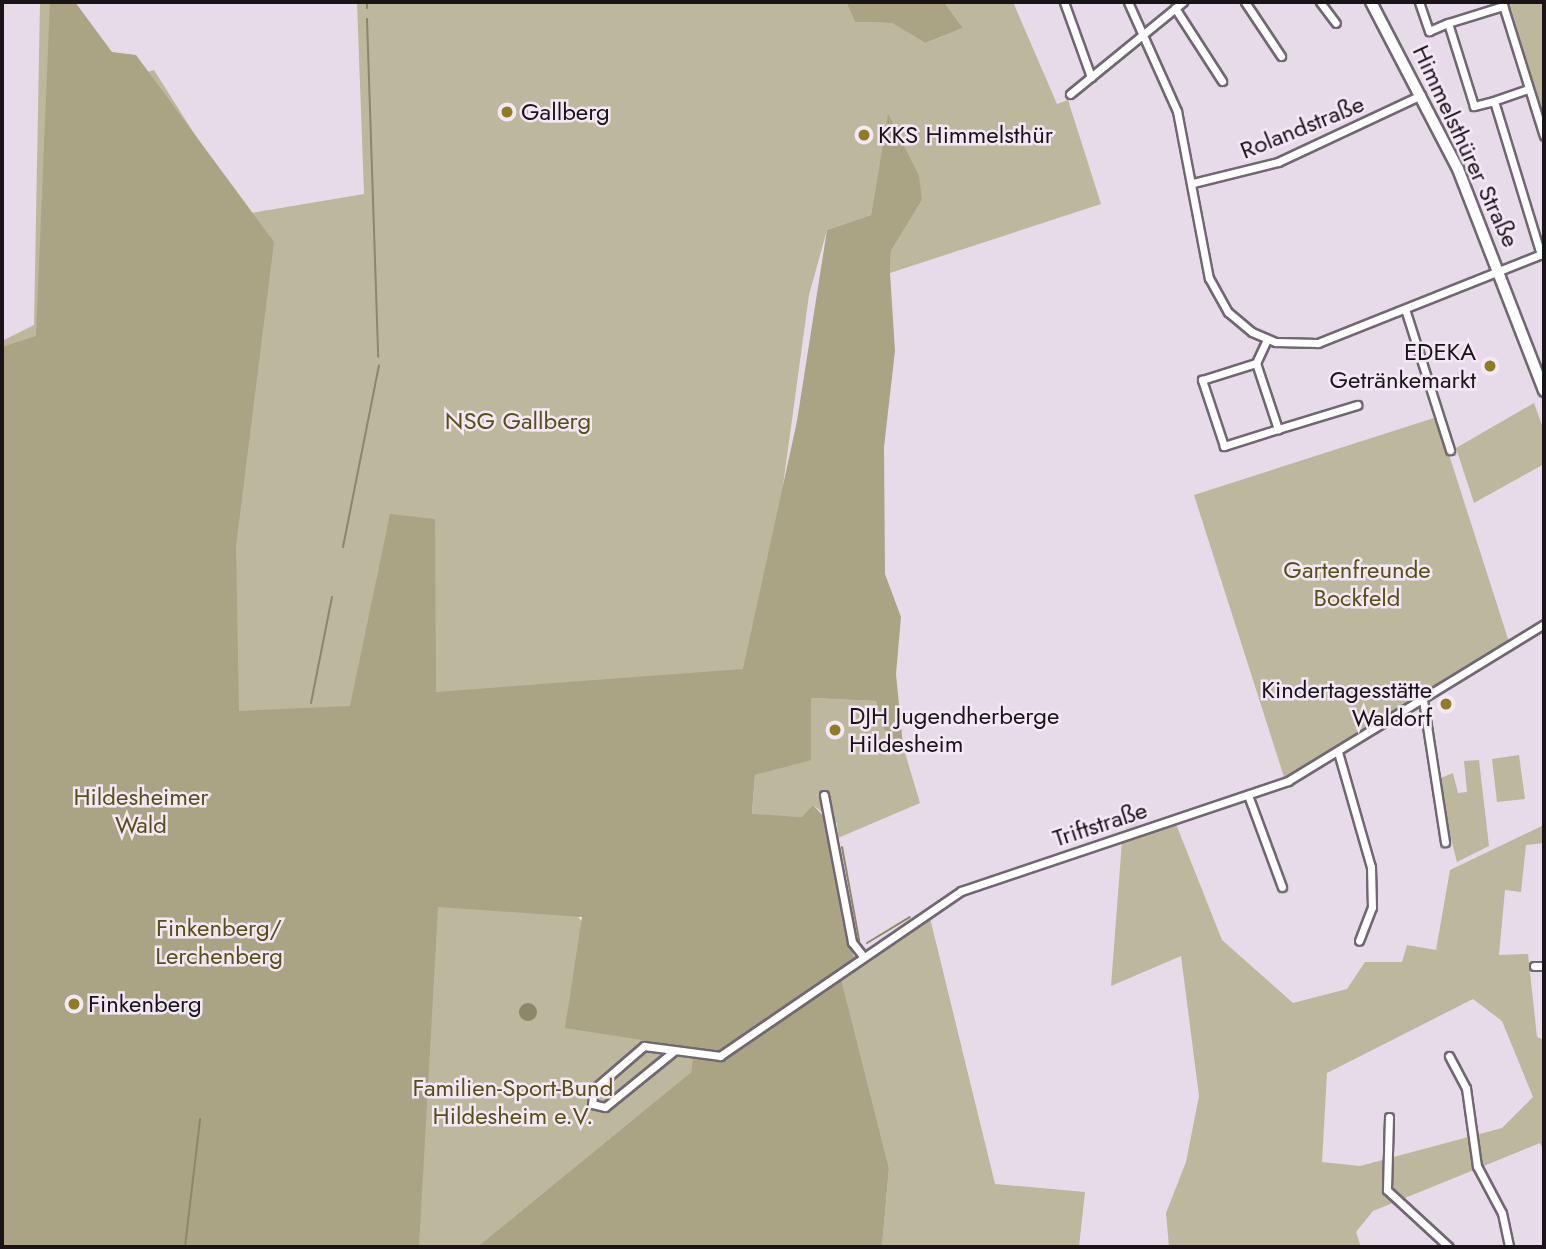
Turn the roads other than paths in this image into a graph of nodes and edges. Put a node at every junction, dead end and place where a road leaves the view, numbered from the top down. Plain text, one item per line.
1 (1064, 2) edge
2 (1128, 2) edge
3 (1183, 2) edge
4 (1245, 2) edge
5 (1320, 2) edge
6 (1371, 2) edge
7 (1419, 2) edge
8 (1502, 4) edge
9 (1175, 8) junction
10 (1336, 23) dead end
11 (1448, 23) junction
12 (1146, 32) junction
13 (1281, 56) dead end
14 (1091, 77) junction
15 (1222, 81) dead end
16 (1528, 89) junction
17 (1070, 94) dead end
18 (1421, 95) junction
19 (1494, 101) junction
20 (1544, 135) edge
21 (1193, 183) junction
22 (1543, 254) edge
23 (1502, 270) junction
24 (1406, 312) junction
25 (1267, 340) junction
26 (1256, 363) junction
27 (1544, 391) edge
28 (1356, 405) dead end
29 (1278, 429) junction
30 (1450, 450) dead end
31 (1544, 624) edge
32 (1423, 700) junction
33 (1338, 752) junction
34 (824, 795) dead end
35 (1248, 795) junction
36 (1446, 842) dead end
37 (1282, 887) dead end
38 (1359, 941) dead end
39 (863, 955) junction
40 (1544, 965) edge
41 (1534, 966) dead end
42 (674, 1051) junction
43 (1449, 1056) dead end
44 (1389, 1117) dead end
45 (1449, 1247) edge
46 (1509, 1247) edge

1 - 14 street
2 - 12 street
3 - 9 street
4 - 13 street
5 - 10 street
6 - 18 street, Himmelsthürer Straße
7 - 11 street
8 - 11 street
8 - 16 street
9 - 12 street
9 - 15 street
11 - 19 street
12 - 14 street
12 - 21 street
14 - 17 street
16 - 19 street
16 - 20 street
18 - 21 street, Rolandstraße
18 - 23 street, Himmelsthürer Straße
19 - 22 street
21 - 25 street
22 - 23 street
23 - 24 street
23 - 27 street, Himmelsthürer Straße
24 - 25 street
24 - 30 street
25 - 26 street
26 - 29 street
26 - 29 street
28 - 29 street
31 - 32 street, Triftstraße
32 - 33 street, Triftstraße
32 - 36 street
33 - 35 street, Triftstraße
33 - 38 street
34 - 39 street
35 - 37 street
35 - 39 street, Triftstraße
39 - 42 street, Triftstraße
40 - 41 street
42 - 42 street, Triftstraße
43 - 46 street
44 - 45 street

